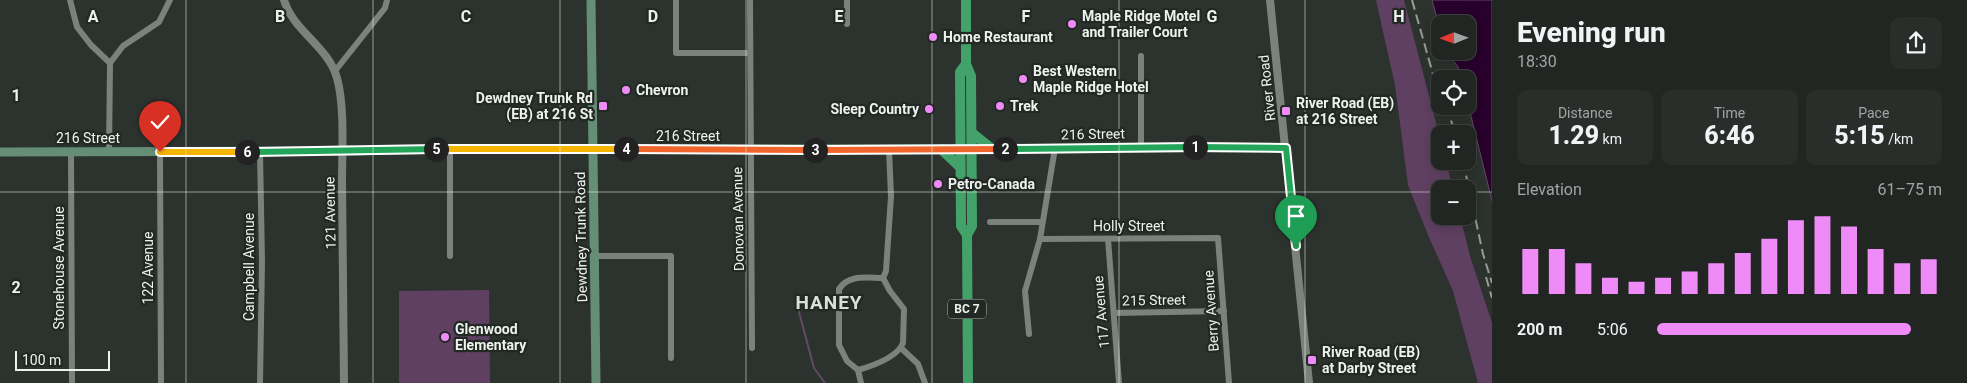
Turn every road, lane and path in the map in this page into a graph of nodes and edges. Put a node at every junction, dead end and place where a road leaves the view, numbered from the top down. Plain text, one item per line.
1 (70, 0) edge
2 (170, 0) edge
3 (284, 0) edge
4 (387, 0) edge
5 (591, 0) edge
6 (676, 0) edge
7 (750, 0) edge
8 (847, 0) edge
9 (966, 0) edge
10 (1270, 0) edge
11 (847, 24) dead end
12 (750, 53) junction
13 (1141, 56) dead end
14 (110, 63) junction
15 (966, 64) junction
16 (335, 71) junction
17 (972, 133) junction
18 (1141, 147) junction
19 (1055, 148) junction
20 (1286, 148) junction
21 (450, 149) junction
22 (594, 149) junction
23 (941, 149) junction
24 (960, 149) junction
25 (972, 149) junction
26 (992, 149) junction
27 (750, 150) junction
28 (889, 150) junction
29 (342, 151) junction
30 (0, 152) edge
31 (72, 152) junction
32 (160, 152) junction
33 (260, 152) junction
34 (109, 153) junction
35 (960, 167) junction
36 (990, 222) dead end
37 (1042, 222) junction
38 (967, 236) junction
39 (1218, 238) joint
40 (1040, 239) junction
41 (1108, 239) junction
42 (450, 256) dead end
43 (595, 256) junction
44 (883, 278) junction
45 (1224, 311) junction
46 (1114, 313) junction
47 (1029, 334) dead end
48 (752, 348) dead end
49 (901, 348) junction
50 (671, 358) dead end
51 (858, 370) junction
52 (72, 383) edge
53 (162, 383) edge
54 (260, 383) edge
55 (344, 383) edge
56 (596, 383) edge
57 (861, 383) edge
58 (925, 383) edge
59 (968, 383) edge
60 (1119, 383) edge
61 (1229, 383) edge
62 (1309, 383) edge

1 - 14 street
2 - 14 street
3 - 16 street, 121 Avenue
4 - 16 street
5 - 22 main road, Dewdney Trunk Road
6 - 12 street
7 - 12 street, Donovan Avenue
8 - 11 street
9 - 15 highway, BC 7
10 - 20 street, River Road
12 - 27 street, Donovan Avenue
13 - 18 street
14 - 34 street
15 - 17 highway, BC 7
15 - 24 highway, BC 7
16 - 29 street, 121 Avenue
17 - 25 highway, BC 7
17 - 26 highway
18 - 19 street, 216 Street
18 - 20 street, 216 Street
19 - 26 street, 216 Street
19 - 37 street
20 - 62 street, River Road
21 - 22 main road, 216 Street
21 - 29 main road, 216 Street
21 - 42 street
22 - 27 main road, 216 Street
22 - 43 main road, Dewdney Trunk Road
23 - 24 main road, 216 Street
23 - 28 main road, 216 Street
23 - 35 highway
24 - 25 main road, 216 Street
24 - 35 highway, BC 7
25 - 26 street, 216 Street
25 - 38 highway, BC 7
27 - 28 main road, 216 Street
27 - 48 street, Donovan Avenue
28 - 44 street
29 - 33 main road, 216 Street
29 - 55 street, 121 Avenue
30 - 31 main road, 216 Street
31 - 34 main road, 216 Street
31 - 52 street, Stonehouse Avenue
32 - 33 main road, 216 Street
32 - 34 main road, 216 Street
32 - 53 street, 122 Avenue
33 - 54 street, Campbell Avenue
35 - 38 highway, BC 7
36 - 37 street
37 - 40 street
38 - 59 highway, BC 7
39 - 41 street, Holly Street
39 - 45 street, Berry Avenue
40 - 41 street, Holly Street
40 - 47 street
41 - 46 street, 117 Avenue
43 - 50 street
43 - 56 main road, Dewdney Trunk Road
44 - 49 street
44 - 51 street
45 - 46 street, 215 Street
45 - 61 street, Berry Avenue
46 - 60 street, 117 Avenue
49 - 51 street
49 - 58 street
51 - 57 street

